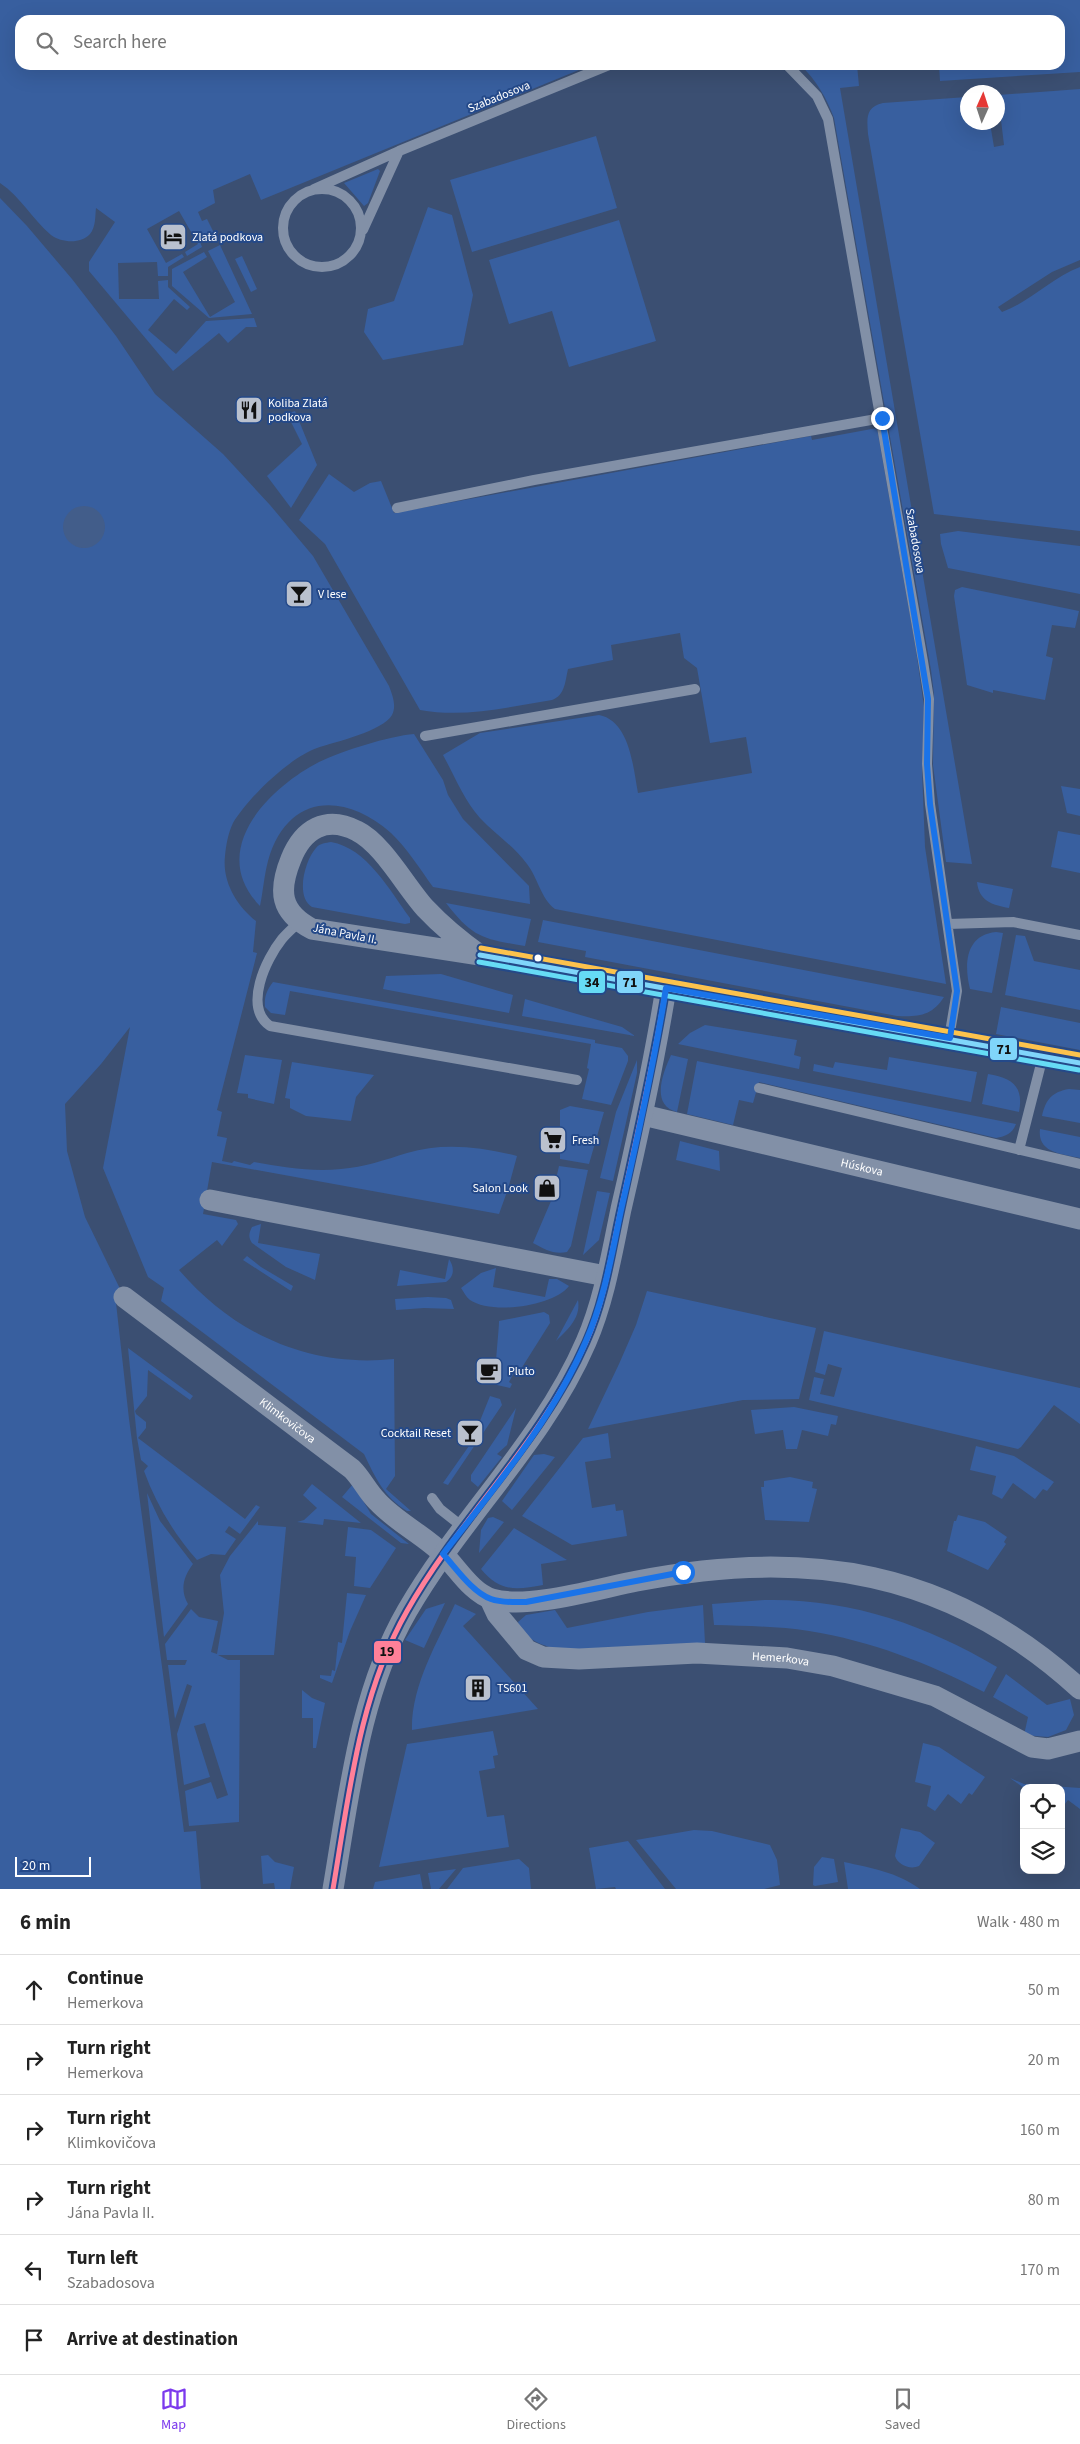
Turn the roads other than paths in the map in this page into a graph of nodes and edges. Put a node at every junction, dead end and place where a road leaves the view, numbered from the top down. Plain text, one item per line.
1 (597, 70) edge
2 (792, 70) edge
3 (399, 151) junction
4 (314, 189) junction
5 (362, 233) junction
6 (882, 418) junction
7 (397, 508) dead end
8 (695, 689) dead end
9 (425, 736) dead end
10 (299, 922) junction
11 (948, 924) junction
12 (1080, 935) edge
13 (480, 955) junction
14 (666, 988) junction
15 (950, 1038) junction
16 (1043, 1056) junction
17 (1080, 1062) edge
18 (577, 1080) dead end
19 (759, 1088) dead end
20 (643, 1116) junction
21 (1019, 1150) junction
22 (1080, 1164) edge
23 (210, 1200) dead end
24 (1080, 1220) edge
25 (606, 1276) junction
26 (124, 1297) dead end
27 (432, 1498) dead end
28 (464, 1528) junction
29 (443, 1554) junction
30 (490, 1599) junction
31 (1080, 1688) edge
32 (1080, 1740) edge
33 (333, 1889) edge

1 - 3 lane, Szabadosova
2 - 6 lane, Szabadosova
3 - 4 lane, Szabadosova
3 - 5 lane
4 - 5 lane
4 - 5 lane
6 - 7 lane
6 - 11 lane, Szabadosova
8 - 9 lane
10 - 13 street, Jána Pavla II.
10 - 13 street, Jána Pavla II.
10 - 18 lane
11 - 12 lane
11 - 15 lane, Szabadosova
13 - 14 street, Jána Pavla II.
14 - 15 street, Jána Pavla II.
14 - 20 street
15 - 16 street, Jána Pavla II.
16 - 17 street, Jána Pavla II.
16 - 21 lane
19 - 21 lane
20 - 24 street, Húskova
20 - 25 street
21 - 22 lane
23 - 25 street
25 - 28 street
26 - 29 street, Klimkovičova
27 - 28 lane
28 - 29 street
29 - 30 street, Hemerkova
29 - 33 street
30 - 31 street
30 - 32 street, Hemerkova

